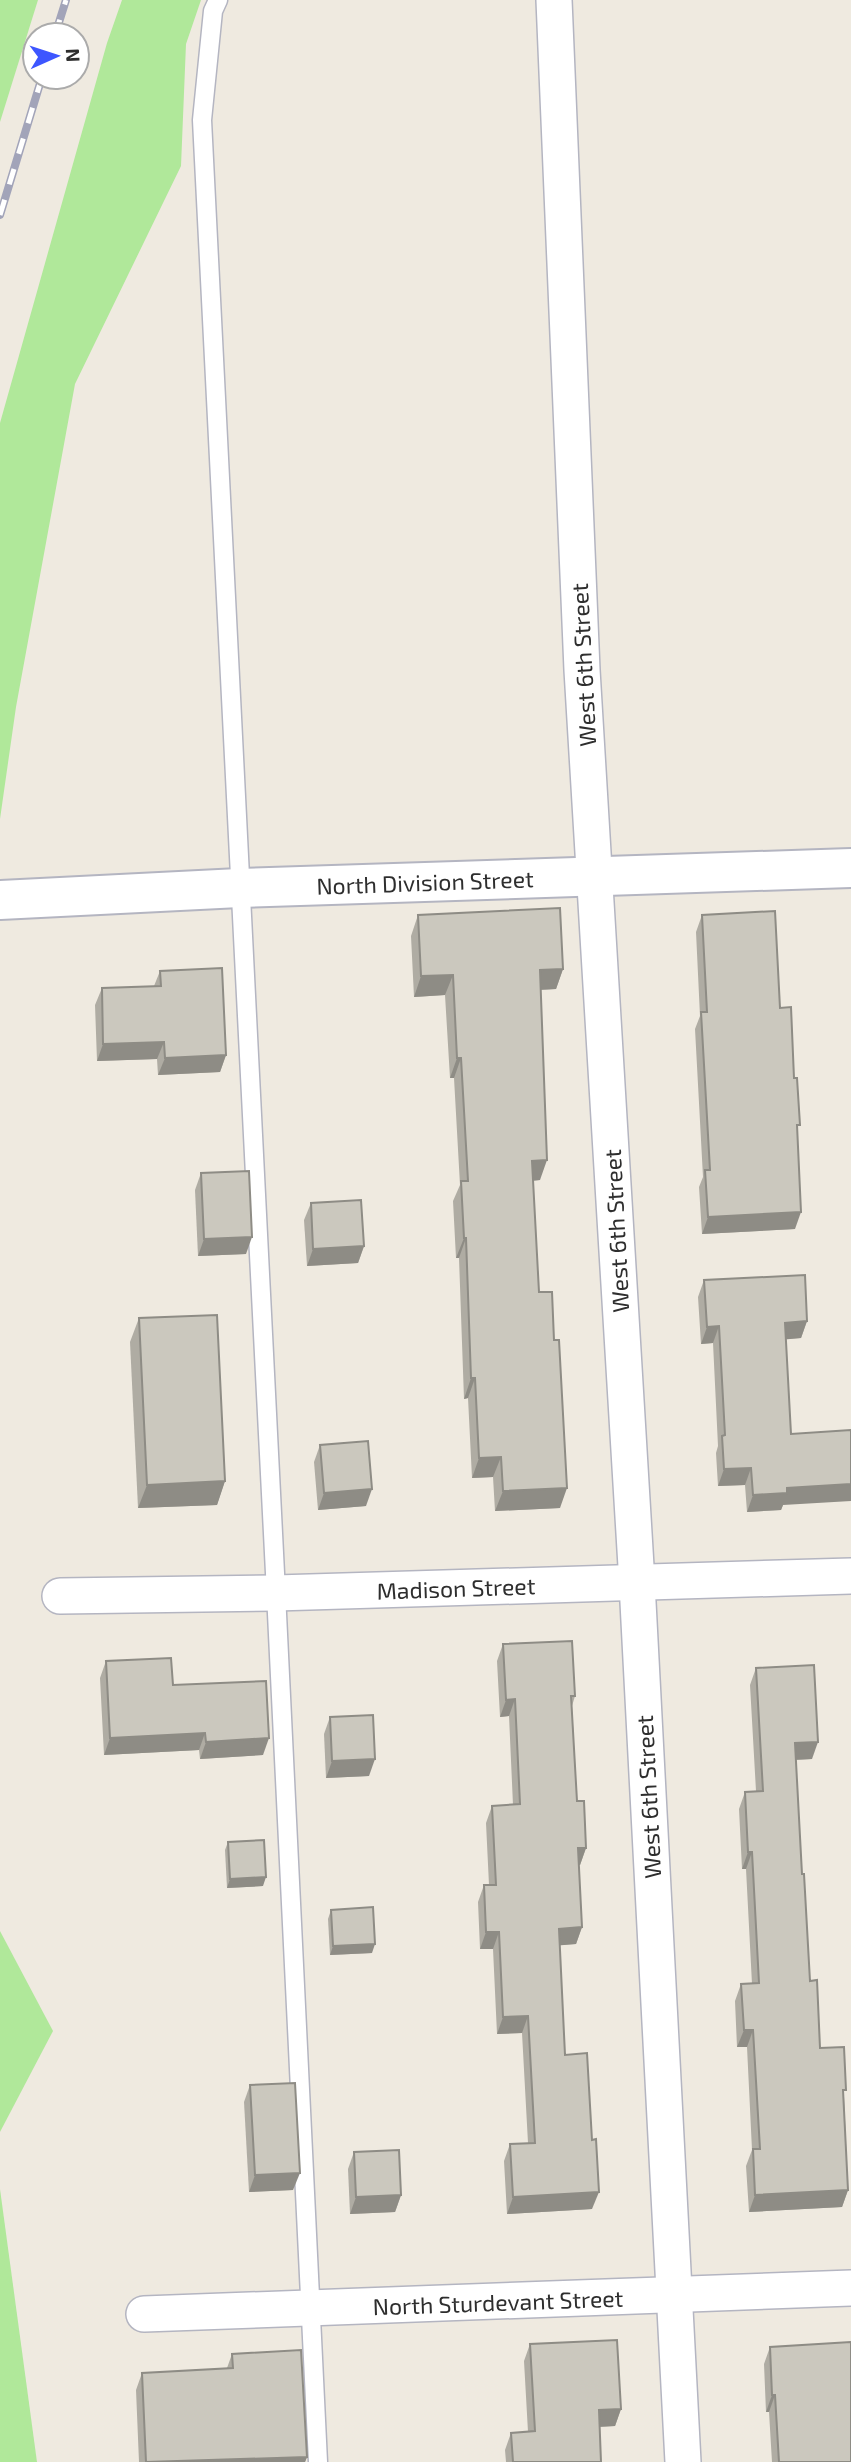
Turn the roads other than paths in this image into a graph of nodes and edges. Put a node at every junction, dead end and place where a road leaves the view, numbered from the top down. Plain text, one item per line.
1 (218, 0) edge
2 (554, 0) edge
3 (851, 868) edge
4 (596, 877) junction
5 (239, 888) junction
6 (0, 900) edge
7 (851, 1576) edge
8 (637, 1583) junction
9 (276, 1593) junction
10 (60, 1596) dead end
11 (851, 2288) edge
12 (674, 2295) junction
13 (309, 2308) junction
14 (144, 2314) dead end
15 (317, 2462) edge
16 (683, 2462) edge

1 - 5 lane
2 - 4 street, West 6th Street
3 - 4 main road, North Division Street
4 - 5 main road, North Division Street
4 - 8 street, West 6th Street
5 - 6 main road, North Division Street
5 - 9 lane
7 - 8 street, Madison Street
8 - 9 street, Madison Street
8 - 12 street, West 6th Street
9 - 10 street, Madison Street
9 - 13 lane
11 - 12 street, North Sturdevant Street
12 - 13 street, North Sturdevant Street
12 - 16 street, West 6th Street
13 - 14 street, North Sturdevant Street
13 - 15 lane

